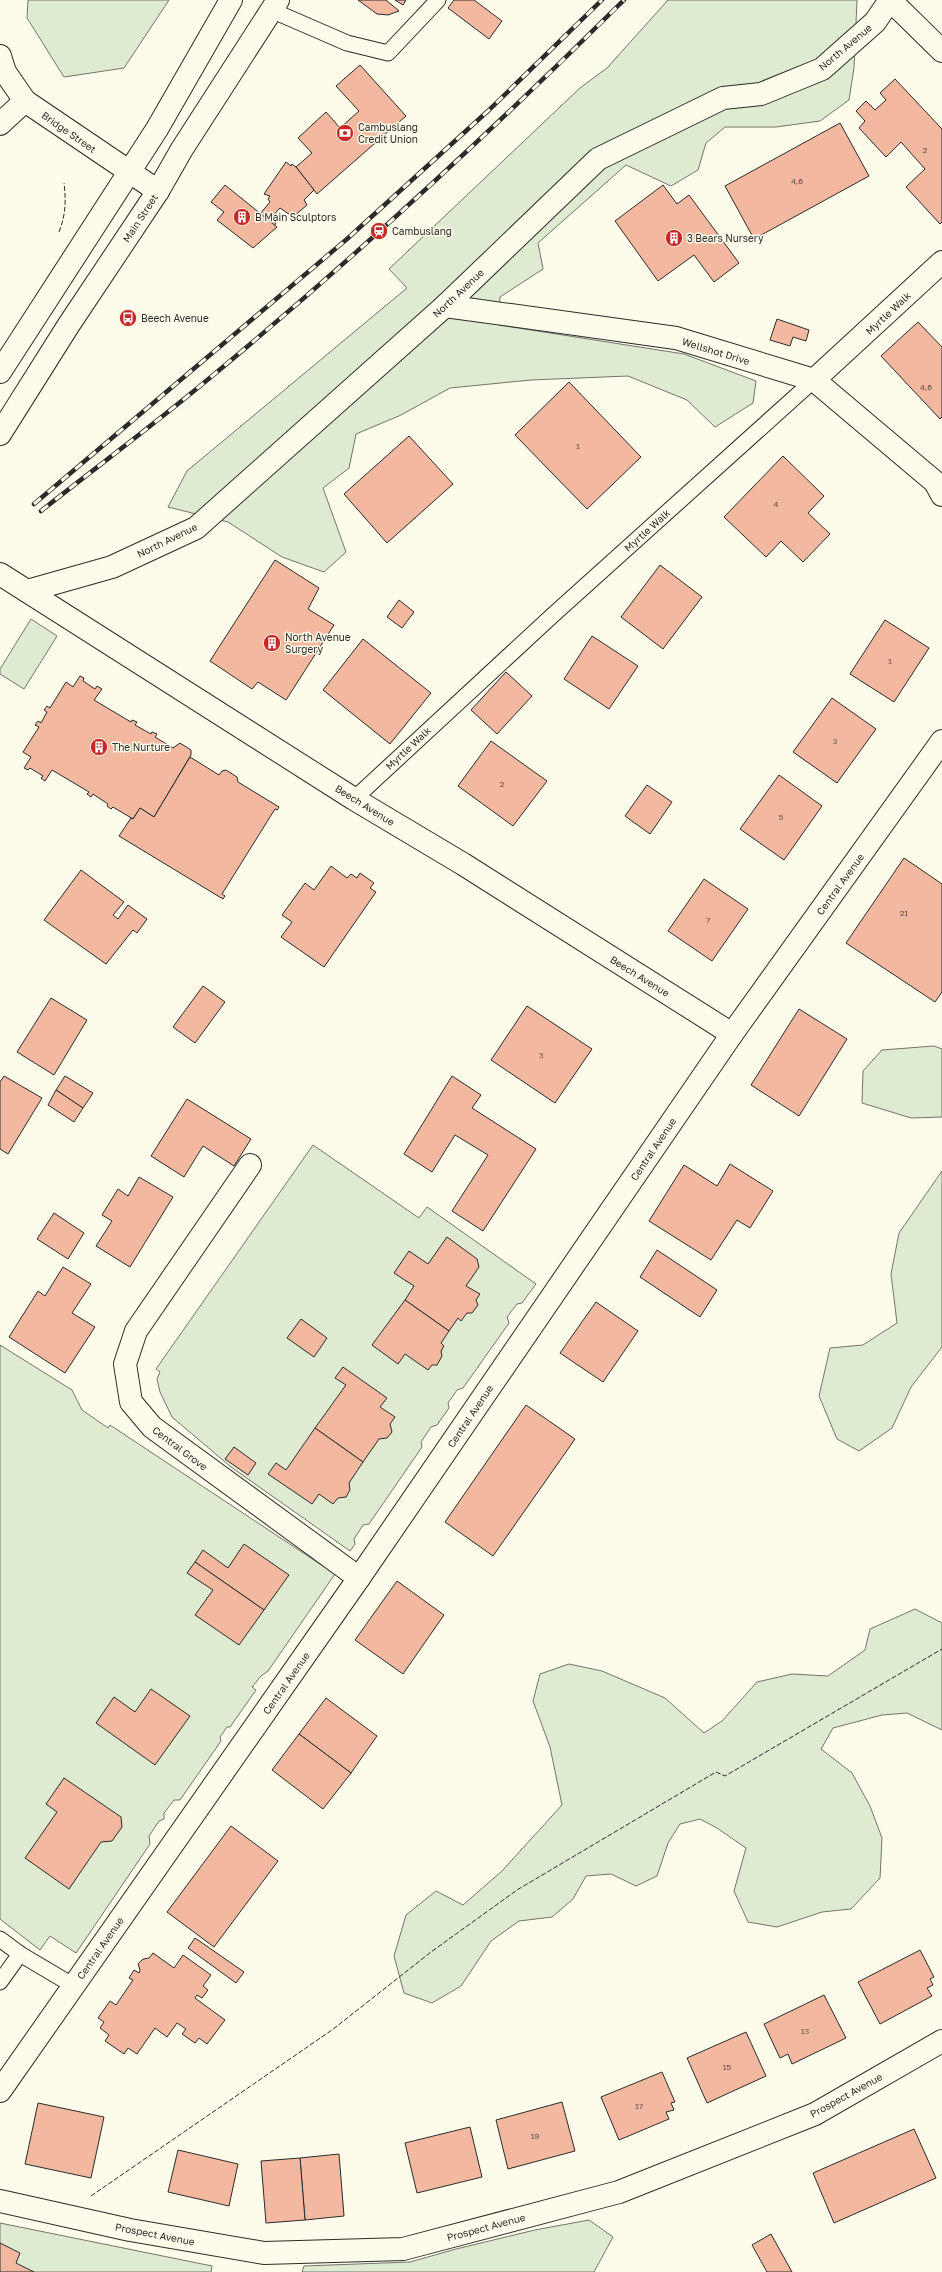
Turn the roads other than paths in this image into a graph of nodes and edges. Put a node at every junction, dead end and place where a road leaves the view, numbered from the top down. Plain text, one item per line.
1 (231, 0) edge
2 (438, 0) edge
3 (890, 0) edge
4 (275, 5) edge
5 (942, 52) edge
6 (0, 56) edge
7 (25, 101) junction
8 (0, 124) edge
9 (129, 173) junction
10 (158, 191) junction
11 (942, 262) edge
12 (445, 306) junction
13 (0, 372) edge
14 (814, 380) junction
15 (0, 434) edge
16 (942, 495) edge
17 (0, 574) edge
18 (27, 592) junction
19 (942, 741) edge
20 (354, 799) junction
21 (732, 1034) junction
22 (250, 1165) dead end
23 (359, 1578) junction
24 (0, 1939) edge
25 (20, 1954) junction
26 (0, 1982) edge
27 (74, 1986) junction
28 (942, 2041) edge
29 (0, 2091) edge
30 (0, 2202) edge

1 - 9 street
2 - 4 lane
3 - 5 street
3 - 12 street, North Avenue
4 - 10 street, Main Street
6 - 7 street, Bridge Street
7 - 8 street
7 - 9 street, Bridge Street
9 - 10 street, Bridge Street
9 - 13 street
10 - 15 street, Main Street
11 - 14 street, Myrtle Walk
12 - 14 street, Wellshot Drive
12 - 18 street, North Avenue
14 - 16 street, Wellshot Drive
14 - 20 lane, Myrtle Walk
17 - 18 street, Beech Avenue
18 - 20 street, Beech Avenue
19 - 21 street, Central Avenue
20 - 21 street, Beech Avenue
21 - 23 street, Central Avenue
22 - 23 street, Central Grove
23 - 27 street, Central Avenue
24 - 25 lane
25 - 26 lane
25 - 27 lane
27 - 29 street, Central Avenue
28 - 30 street, Prospect Avenue

